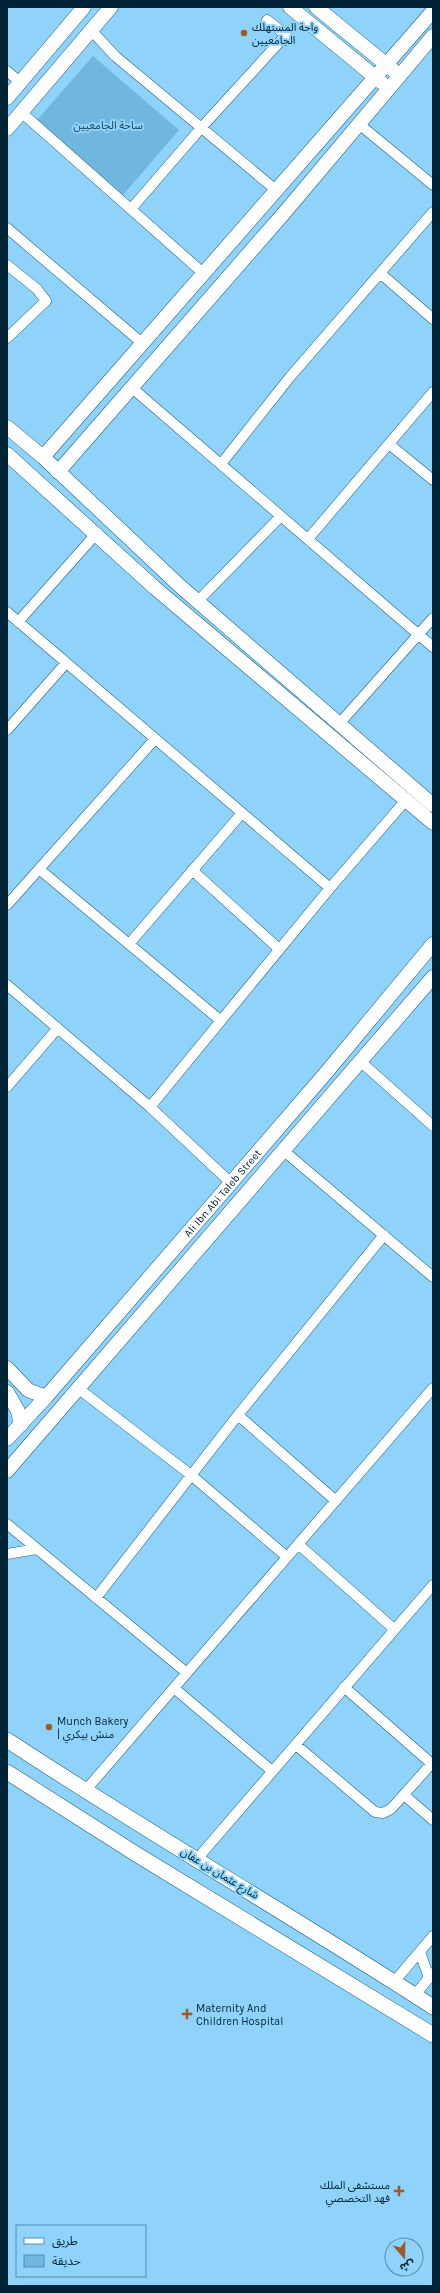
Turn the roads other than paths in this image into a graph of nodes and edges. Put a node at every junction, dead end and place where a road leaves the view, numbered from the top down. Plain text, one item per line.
1 (84, 7) edge
2 (110, 7) edge
3 (290, 7) edge
4 (316, 7) edge
5 (433, 11) edge
6 (267, 20) dead end
7 (91, 30) junction
8 (433, 36) edge
9 (385, 64) junction
10 (7, 71) edge
11 (400, 75) junction
12 (374, 77) junction
13 (20, 82) junction
14 (389, 88) junction
15 (7, 98) edge
16 (21, 112) junction
17 (359, 124) junction
18 (201, 128) junction
19 (7, 129) edge
20 (433, 185) edge
21 (276, 190) junction
22 (131, 209) junction
23 (433, 212) edge
24 (7, 228) edge
25 (7, 265) edge
26 (203, 273) junction
27 (380, 273) junction
28 (433, 319) edge
29 (7, 338) edge
30 (142, 343) junction
31 (131, 388) junction
32 (433, 392) edge
33 (7, 427) edge
34 (389, 444) junction
35 (7, 454) edge
36 (43, 458) junction
37 (220, 464) junction
38 (58, 472) junction
39 (433, 480) edge
40 (281, 516) junction
41 (96, 534) junction
42 (308, 539) junction
43 (198, 601) junction
44 (7, 612) edge
45 (433, 618) edge
46 (18, 622) junction
47 (419, 635) junction
48 (433, 647) edge
49 (66, 663) junction
50 (339, 724) junction
51 (7, 730) edge
52 (155, 739) junction
53 (406, 800) junction
54 (433, 805) edge
55 (242, 812) junction
56 (433, 823) edge
57 (39, 869) junction
58 (192, 870) junction
59 (330, 888) junction
60 (7, 905) edge
61 (128, 944) junction
62 (433, 944) edge
63 (279, 949) junction
64 (433, 976) edge
65 (7, 985) edge
66 (220, 1020) junction
67 (57, 1029) junction
68 (360, 1061) junction
69 (7, 1087) edge
70 (150, 1107) junction
71 (433, 1126) edge
72 (284, 1150) junction
73 (230, 1182) junction
74 (384, 1235) junction
75 (433, 1277) edge
76 (7, 1368) edge
77 (21, 1383) junction
78 (433, 1388) edge
79 (79, 1389) junction
80 (8, 1393) edge
81 (46, 1397) junction
82 (238, 1415) junction
83 (20, 1425) junction
84 (7, 1439) edge
85 (7, 1471) edge
86 (191, 1476) junction
87 (336, 1501) junction
88 (9, 1529) edge
89 (298, 1544) junction
90 (37, 1548) junction
91 (7, 1554) edge
92 (287, 1557) junction
93 (433, 1585) edge
94 (96, 1598) junction
95 (394, 1629) junction
96 (187, 1673) junction
97 (344, 1687) junction
98 (174, 1688) junction
99 (7, 1736) edge
100 (7, 1740) edge
101 (296, 1745) junction
102 (432, 1763) edge
103 (272, 1771) junction
104 (7, 1772) edge
105 (7, 1780) edge
106 (85, 1791) junction
107 (404, 1795) junction
108 (48, 1800) junction
109 (433, 1820) edge
110 (197, 1859) junction
111 (433, 1936) edge
112 (420, 1952) junction
113 (431, 1975) edge
114 (394, 1982) junction
115 (415, 1995) junction
116 (433, 2007) edge
117 (433, 2035) edge

1 - 13 street
2 - 7 street
3 - 12 street
4 - 9 street
5 - 9 street
6 - 18 street
7 - 16 street
7 - 18 street
8 - 11 street
9 - 11 street
9 - 12 street
10 - 13 street
11 - 14 street
12 - 14 street
12 - 21 street
13 - 15 street
14 - 17 street
16 - 19 street
16 - 22 street
17 - 20 street
17 - 31 street
18 - 21 street
18 - 22 street
21 - 26 street
22 - 26 street
23 - 27 street
24 - 30 street
25 - 29 street
26 - 30 street
27 - 28 street
27 - 37 street
30 - 36 street
31 - 37 street
31 - 38 street
32 - 34 street
33 - 36 street
34 - 39 street
34 - 42 street
35 - 41 street
36 - 38 street
37 - 40 street
38 - 43 street
40 - 42 street
40 - 43 street
41 - 46 street
41 - 53 street
42 - 47 street
43 - 50 street
44 - 46 street
45 - 47 street
46 - 49 street
47 - 48 street
47 - 50 street
49 - 51 street
49 - 52 street
50 - 54 street
52 - 55 street
52 - 57 street
53 - 56 street
53 - 59 street
55 - 58 street
55 - 59 street
57 - 60 street
57 - 61 street
58 - 61 street
58 - 63 street
59 - 63 street
61 - 66 street
62 - 73 street, Ali Ibn Abi Taleb Street
63 - 66 street
64 - 68 street, Ali Ibn Abi Taleb Street
65 - 67 street
66 - 70 street
67 - 69 street
67 - 70 street
68 - 71 street
68 - 72 street, Ali Ibn Abi Taleb Street
70 - 73 street
72 - 74 street
72 - 79 street, Ali Ibn Abi Taleb Street
73 - 81 street, Ali Ibn Abi Taleb Street
74 - 75 street
74 - 82 street
76 - 77 street
77 - 80 street
77 - 81 street
78 - 87 street
79 - 85 street, Ali Ibn Abi Taleb Street
79 - 86 street
80 - 83 street
81 - 83 street, Ali Ibn Abi Taleb Street
82 - 86 street
82 - 87 street
83 - 84 street, Ali Ibn Abi Taleb Street
86 - 92 street
86 - 94 street
87 - 89 street
88 - 90 street
89 - 92 street
89 - 95 street
90 - 91 street
90 - 94 street
92 - 96 street
93 - 95 street
94 - 96 street
95 - 97 street
96 - 98 street
97 - 101 street
97 - 102 street
98 - 103 street
98 - 106 street
99 - 106 street
100 - 106 main road, شارع عثمان بن عفان
101 - 103 street
101 - 107 street
102 - 107 street
103 - 110 street
104 - 108 main road
105 - 108 street
106 - 110 main road, شارع عثمان بن عفان
107 - 109 street
108 - 117 main road
110 - 114 main road, شارع عثمان بن عفان
111 - 112 street
112 - 113 street
112 - 114 street
113 - 115 street
114 - 115 main road, شارع عثمان بن عفان
115 - 116 main road, شارع عثمان بن عفان

